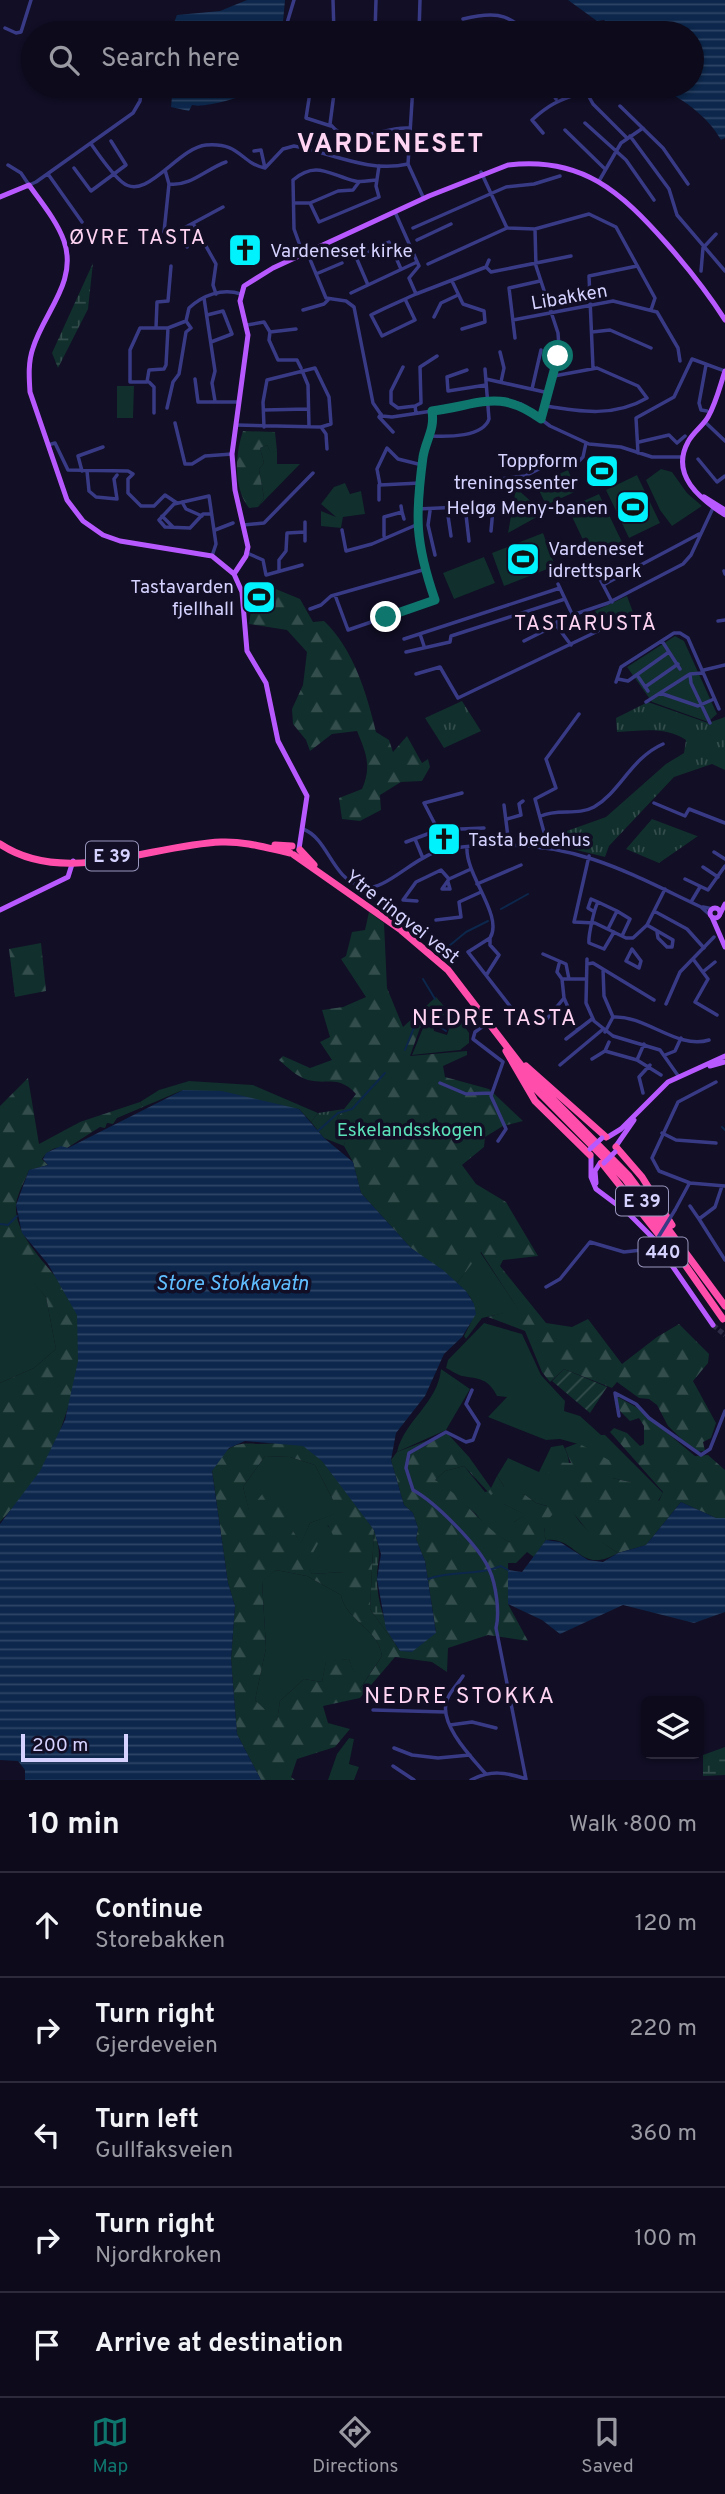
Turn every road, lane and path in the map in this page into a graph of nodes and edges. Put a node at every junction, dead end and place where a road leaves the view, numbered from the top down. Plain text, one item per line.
1 (31, 0) edge
2 (294, 0) edge
3 (333, 0) edge
4 (376, 0) edge
5 (421, 0) edge
6 (463, 19) dead end
7 (24, 21) edge
8 (288, 21) edge
9 (334, 21) edge
10 (375, 21) edge
11 (420, 21) edge
12 (513, 21) edge
13 (5, 28) dead end
14 (21, 32) edge
15 (140, 98) edge
16 (309, 98) edge
17 (334, 98) edge
18 (411, 98) edge
19 (590, 98) edge
20 (556, 99) edge
21 (621, 106) dead end
22 (584, 122) dead end
23 (331, 126) junction
24 (408, 128) junction
25 (643, 128) junction
26 (565, 130) dead end
27 (542, 133) dead end
28 (628, 137) junction
29 (111, 141) dead end
30 (91, 144) junction
31 (254, 151) dead end
32 (615, 151) junction
33 (226, 162) dead end
34 (408, 164) junction
35 (8, 165) dead end
36 (379, 166) junction
37 (74, 168) dead end
38 (605, 168) junction
39 (265, 169) junction
40 (165, 170) junction
41 (482, 173) junction
42 (48, 174) junction
43 (114, 174) junction
44 (560, 176) dead end
45 (377, 180) junction
46 (599, 181) junction
47 (359, 182) junction
48 (169, 184) junction
49 (688, 184) dead end
50 (29, 185) junction
51 (491, 193) junction
52 (0, 197) edge
53 (424, 199) junction
54 (654, 201) dead end
55 (294, 202) junction
56 (310, 203) junction
57 (223, 207) dead end
58 (395, 212) junction
59 (435, 218) junction
60 (82, 222) dead end
61 (451, 224) dead end
62 (194, 225) junction
63 (413, 228) dead end
64 (508, 228) junction
65 (535, 229) junction
66 (439, 230) junction
67 (164, 232) dead end
68 (716, 234) dead end
69 (417, 240) dead end
70 (187, 247) dead end
71 (704, 247) junction
72 (305, 253) junction
73 (571, 256) dead end
74 (489, 260) dead end
75 (417, 262) junction
76 (342, 263) dead end
77 (428, 264) dead end
78 (535, 264) junction
79 (171, 266) dead end
80 (637, 266) junction
81 (486, 267) junction
82 (401, 269) junction
83 (701, 271) dead end
84 (725, 271) edge
85 (316, 274) junction
86 (452, 281) junction
87 (541, 281) junction
88 (368, 285) junction
89 (351, 293) dead end
90 (216, 294) junction
91 (241, 294) junction
92 (416, 294) junction
93 (458, 295) junction
94 (204, 298) junction
95 (405, 299) junction
96 (328, 300) junction
97 (591, 305) junction
98 (303, 310) dead end
99 (651, 310) junction
100 (551, 313) junction
101 (208, 315) junction
102 (434, 317) dead end
103 (513, 320) junction
104 (725, 320) edge
105 (186, 321) junction
106 (247, 325) junction
107 (156, 328) junction
108 (168, 328) junction
109 (296, 329) dead end
110 (461, 329) dead end
111 (270, 332) junction
112 (592, 332) junction
113 (515, 338) dead end
114 (211, 342) junction
115 (651, 348) dead end
116 (541, 350) dead end
117 (500, 352) dead end
118 (437, 356) dead end
119 (680, 361) dead end
120 (706, 365) junction
121 (403, 367) dead end
122 (593, 368) junction
123 (485, 369) dead end
124 (467, 370) dead end
125 (302, 371) junction
126 (725, 371) edge
127 (554, 376) junction
128 (195, 379) dead end
129 (486, 379) junction
130 (148, 382) junction
131 (501, 382) junction
132 (486, 385) junction
133 (532, 389) junction
134 (549, 393) junction
135 (215, 401) junction
136 (238, 402) junction
137 (488, 402) junction
138 (415, 405) junction
139 (546, 405) junction
140 (167, 408) dead end
141 (309, 409) junction
142 (264, 410) junction
143 (432, 411) junction
144 (706, 411) dead end
145 (154, 413) dead end
146 (416, 413) junction
147 (380, 414) junction
148 (541, 419) junction
149 (705, 422) junction
150 (175, 423) dead end
151 (234, 425) junction
152 (264, 427) junction
153 (309, 427) junction
154 (321, 427) junction
155 (393, 432) dead end
156 (431, 436) junction
157 (685, 436) dead end
158 (725, 441) edge
159 (639, 442) junction
160 (586, 443) junction
161 (48, 445) junction
162 (101, 446) dead end
163 (327, 449) dead end
164 (638, 453) junction
165 (232, 454) junction
166 (698, 458) dead end
167 (683, 464) junction
168 (422, 465) junction
169 (84, 471) junction
170 (313, 473) dead end
171 (117, 475) dead end
172 (725, 476) edge
173 (420, 482) junction
174 (379, 485) junction
175 (499, 485) dead end
176 (379, 500) dead end
177 (179, 502) junction
178 (712, 505) junction
179 (465, 506) junction
180 (417, 509) junction
181 (447, 509) junction
182 (430, 510) junction
183 (725, 512) edge
184 (211, 514) junction
185 (202, 516) junction
186 (404, 519) dead end
187 (305, 522) dead end
188 (233, 523) dead end
189 (243, 525) junction
190 (416, 525) junction
191 (215, 530) junction
192 (342, 530) dead end
193 (491, 531) dead end
194 (305, 533) junction
195 (699, 534) junction
196 (384, 536) junction
197 (451, 536) dead end
198 (305, 541) dead end
199 (438, 541) dead end
200 (469, 541) dead end
201 (431, 542) junction
202 (247, 553) junction
203 (435, 555) dead end
204 (212, 556) junction
205 (302, 565) dead end
206 (426, 569) junction
207 (279, 571) junction
208 (232, 572) junction
209 (600, 579) dead end
210 (603, 585) junction
211 (335, 595) junction
212 (565, 599) junction
213 (612, 601) junction
214 (310, 609) dead end
215 (572, 614) junction
216 (725, 620) edge
217 (718, 621) dead end
218 (556, 625) junction
219 (598, 631) dead end
220 (420, 634) junction
221 (404, 639) dead end
222 (524, 641) dead end
223 (662, 641) junction
224 (571, 645) junction
225 (424, 646) junction
226 (406, 652) dead end
227 (669, 652) junction
228 (725, 665) edge
229 (703, 672) junction
230 (416, 674) dead end
231 (690, 674) junction
232 (637, 675) junction
233 (645, 687) junction
234 (648, 691) dead end
235 (660, 693) junction
236 (715, 699) junction
237 (646, 702) dead end
238 (701, 705) junction
239 (719, 709) dead end
240 (579, 714) dead end
241 (710, 723) dead end
242 (663, 744) dead end
243 (462, 793) dead end
244 (523, 801) dead end
245 (653, 803) dead end
246 (504, 805) dead end
247 (541, 816) junction
248 (508, 819) junction
249 (725, 823) edge
250 (484, 828) dead end
251 (303, 829) junction
252 (438, 830) junction
253 (415, 839) junction
254 (406, 842) dead end
255 (0, 844) edge
256 (509, 845) junction
257 (467, 847) junction
258 (548, 847) junction
259 (295, 850) junction
260 (714, 852) dead end
261 (589, 856) junction
262 (422, 857) junction
263 (725, 859) edge
264 (70, 862) junction
265 (521, 865) dead end
266 (725, 866) edge
267 (704, 867) dead end
268 (471, 869) junction
269 (718, 877) junction
270 (685, 879) dead end
271 (477, 884) junction
272 (699, 887) junction
273 (665, 888) junction
274 (481, 892) junction
275 (417, 901) dead end
276 (691, 902) junction
277 (725, 903) edge
278 (0, 910) edge
279 (617, 911) junction
280 (654, 911) junction
281 (715, 913) junction
282 (436, 920) dead end
283 (593, 923) junction
284 (647, 925) junction
285 (608, 929) junction
286 (614, 932) junction
287 (657, 932) junction
288 (622, 936) junction
289 (714, 937) dead end
290 (489, 938) junction
291 (631, 939) junction
292 (725, 947) edge
293 (705, 948) junction
294 (632, 950) junction
295 (543, 954) dead end
296 (693, 959) junction
297 (715, 962) dead end
298 (559, 964) junction
299 (603, 969) junction
300 (704, 971) junction
301 (487, 974) junction
302 (562, 979) junction
303 (569, 979) junction
304 (585, 979) junction
305 (464, 988) junction
306 (564, 998) junction
307 (654, 1000) dead end
308 (666, 1004) dead end
309 (513, 1010) dead end
310 (715, 1013) dead end
311 (613, 1017) junction
312 (592, 1019) junction
313 (546, 1020) dead end
314 (486, 1024) junction
315 (578, 1030) junction
316 (603, 1031) junction
317 (681, 1038) junction
318 (566, 1039) dead end
319 (709, 1040) dead end
320 (503, 1042) junction
321 (609, 1042) dead end
322 (644, 1045) junction
323 (505, 1051) junction
324 (605, 1051) junction
325 (665, 1055) junction
326 (725, 1056) edge
327 (592, 1059) dead end
328 (636, 1060) junction
329 (725, 1062) edge
330 (560, 1065) dead end
331 (650, 1065) junction
332 (696, 1069) junction
333 (661, 1075) dead end
334 (679, 1077) junction
335 (716, 1082) dead end
336 (440, 1083) dead end
337 (491, 1093) junction
338 (643, 1093) dead end
339 (662, 1133) junction
340 (605, 1137) junction
341 (498, 1141) dead end
342 (716, 1143) dead end
343 (616, 1148) junction
344 (591, 1154) junction
345 (602, 1163) junction
346 (690, 1183) junction
347 (723, 1186) edge
348 (600, 1192) junction
349 (690, 1206) dead end
350 (699, 1219) junction
351 (691, 1259) junction
352 (725, 1260) edge
353 (690, 1274) junction
354 (546, 1287) dead end
355 (725, 1306) edge
356 (723, 1319) tunnel mouth
357 (713, 1325) tunnel mouth
358 (472, 1390) dead end
359 (725, 1411) edge
360 (619, 1416) dead end
361 (463, 1676) dead end
362 (373, 1710) dead end
363 (445, 1712) junction
364 (450, 1724) junction
365 (496, 1728) dead end
366 (394, 1748) dead end
367 (470, 1755) junction
368 (393, 1766) dead end
369 (485, 1773) junction
370 (414, 1780) edge
371 (471, 1780) edge
372 (527, 1780) edge

1 - 7 street
2 - 8 street
3 - 9 street
4 - 10 street
5 - 11 street
6 - 12 street
13 - 14 street
15 - 30 street
16 - 23 street
17 - 23 street
18 - 24 street
19 - 28 street
20 - 27 street
21 - 25 street
22 - 32 street
23 - 24 street
24 - 34 street
25 - 28 street
25 - 49 street
26 - 38 street
28 - 32 street
28 - 71 street
29 - 43 street
30 - 42 street
30 - 43 street
31 - 39 street
32 - 38 street
32 - 54 street
33 - 48 street
34 - 36 street
34 - 53 street
35 - 50 street
36 - 39 street
36 - 45 street
37 - 43 street
38 - 46 street
39 - 40 street
40 - 43 street
40 - 48 street
41 - 46 main road
41 - 51 street
41 - 53 main road
42 - 50 street
42 - 60 street
44 - 51 street
45 - 47 street
45 - 56 street
46 - 104 main road
47 - 55 street
47 - 56 street
48 - 67 street
50 - 52 main road
50 - 161 main road
51 - 59 street
51 - 64 street
53 - 58 main road
55 - 56 street
55 - 72 street
57 - 62 street
58 - 72 main road
58 - 75 street
59 - 63 street
59 - 66 street
61 - 66 street
62 - 70 street
62 - 90 street
64 - 65 street
64 - 77 street
65 - 78 street
65 - 80 street
66 - 69 street
68 - 71 street
71 - 83 street
71 - 84 street
72 - 85 street
72 - 91 main road
73 - 78 street
74 - 81 street
75 - 82 street
75 - 92 street
76 - 85 street
78 - 81 street
78 - 87 street
79 - 107 street
80 - 97 street
80 - 99 street
81 - 86 street
82 - 88 street
82 - 88 street
85 - 96 street
86 - 92 street
86 - 93 street
87 - 100 street
87 - 103 street
88 - 89 street
90 - 91 street
90 - 94 street
91 - 106 main road
92 - 95 street
93 - 102 street
93 - 110 street
94 - 101 street
94 - 105 street
95 - 95 street
96 - 98 street
96 - 147 street
97 - 99 street, Libakken
97 - 100 street, Libakken
97 - 112 street
99 - 119 street
100 - 103 street, Libakken
100 - 127 street
101 - 114 street
101 - 114 street
103 - 113 street
105 - 108 street
105 - 140 street
106 - 111 street
106 - 136 main road
107 - 108 street
107 - 130 street
108 - 130 street
109 - 111 street
111 - 125 street
112 - 115 street
112 - 122 street
114 - 135 street
116 - 133 street
117 - 131 street
118 - 138 street
120 - 126 street
120 - 144 street
120 - 159 street
121 - 138 street
122 - 127 street
122 - 139 street
123 - 129 street
124 - 132 street
125 - 141 street
125 - 142 street
125 - 154 street
126 - 149 main road
127 - 134 street
128 - 135 street
129 - 131 street
129 - 132 street
130 - 145 street
131 - 133 street
132 - 137 street
133 - 134 street
134 - 139 street
135 - 136 street
136 - 151 main road
137 - 143 street
137 - 148 street
137 - 156 street
138 - 146 street
139 - 148 street
141 - 142 street
141 - 153 street
142 - 152 street
143 - 146 street
143 - 156 street
146 - 147 street
147 - 155 street
148 - 160 street
149 - 158 street
149 - 167 main road
150 - 165 street
151 - 152 street
151 - 165 main road
152 - 153 street
153 - 154 street
154 - 163 street
156 - 168 street
157 - 159 street
159 - 164 street
160 - 164 street
160 - 175 street
161 - 169 street
161 - 204 main road
162 - 169 street
164 - 167 street
165 - 189 main road
166 - 172 street
167 - 178 main road
168 - 173 street
168 - 174 street
169 - 171 street
169 - 177 street
170 - 189 street
173 - 174 street
173 - 180 street
174 - 176 street
177 - 184 street
177 - 185 street
177 - 185 street
178 - 183 main road
178 - 195 street
179 - 181 street
179 - 193 street
179 - 200 street
180 - 182 street
180 - 190 street
181 - 182 street
181 - 197 street
182 - 201 street
184 - 185 street
184 - 191 street
186 - 196 street
187 - 194 street
188 - 191 street
189 - 202 main road
190 - 196 street
190 - 206 street
191 - 204 street
192 - 196 street
194 - 198 street
194 - 207 street
195 - 210 street
195 - 213 street
199 - 201 street
201 - 203 street
202 - 207 street
202 - 208 main road
204 - 208 main road
205 - 207 street
206 - 211 street
206 - 211 street
208 - 251 main road
209 - 210 street
210 - 213 street
211 - 214 street
212 - 215 street
212 - 220 street
212 - 225 street
213 - 215 street
215 - 218 street
216 - 217 street
218 - 222 street
218 - 224 street
219 - 224 street
220 - 221 street
220 - 225 street
223 - 227 street
223 - 229 street
223 - 232 street
224 - 230 street
225 - 226 street
227 - 232 street
227 - 233 street
228 - 229 street
229 - 231 street
229 - 236 street
231 - 235 street
231 - 238 street
232 - 233 street
233 - 234 street
235 - 237 street
235 - 238 street
236 - 238 street
236 - 239 street
238 - 241 street
240 - 247 street
242 - 247 street
243 - 252 street
244 - 248 street
245 - 249 street
246 - 248 street
247 - 258 street
248 - 256 street
250 - 252 street
251 - 259 main road
251 - 262 street
252 - 253 street
253 - 254 street
253 - 262 street
255 - 264 highway, E 39
256 - 257 street
256 - 258 street
257 - 262 street
257 - 268 street
258 - 261 street
259 - 264 highway, E 39
259 - 305 highway, Ytre ringvei vest / E 39
260 - 263 street
261 - 273 street
261 - 283 street
264 - 278 main road
265 - 271 street
266 - 269 street
267 - 269 street
268 - 271 street
268 - 275 street
269 - 272 street
270 - 272 street
271 - 274 street
272 - 276 street
273 - 276 street
273 - 280 street
274 - 282 street
274 - 290 street
276 - 281 street
277 - 281 main road
279 - 283 street
279 - 285 street
279 - 288 street
280 - 284 street
280 - 293 street
281 - 292 main road
283 - 285 street
283 - 286 street
284 - 287 street
284 - 291 street
285 - 286 street
286 - 288 street
287 - 287 street
288 - 291 street
289 - 293 street
290 - 301 street
290 - 301 street
291 - 294 street
293 - 296 street
294 - 294 street
295 - 298 street
296 - 300 street
296 - 308 street
297 - 300 street
298 - 302 street
298 - 303 street
299 - 304 street
299 - 307 street
299 - 311 street
300 - 310 street
301 - 309 street
302 - 303 street
302 - 306 street
303 - 304 street
304 - 312 street
305 - 314 highway, E 39
305 - 320 highway, E 39
306 - 313 street
306 - 315 street
311 - 316 street
311 - 317 street
312 - 315 street
312 - 316 street
314 - 323 highway, E 39
314 - 337 street
315 - 318 street
316 - 322 street
316 - 330 street
317 - 319 street
317 - 325 street
320 - 340 highway, E 39
320 - 351 highway, E 39
321 - 324 street
322 - 325 street
322 - 328 street
323 - 344 highway, E 39
323 - 353 highway, E 39
324 - 327 street
324 - 328 street
325 - 334 street
326 - 332 main road
328 - 331 street
329 - 332 main road
331 - 333 street
331 - 338 street
332 - 334 main road
334 - 340 main road
334 - 343 main road
335 - 339 street
336 - 337 street
337 - 341 street
339 - 342 street
339 - 346 street
340 - 343 main road
340 - 344 main road, bridge
343 - 345 main road, bridge
343 - 351 highway, E 39
344 - 345 main road
344 - 348 main road
345 - 348 main road
345 - 353 highway, E 39
346 - 347 street
346 - 354 street, bridge
347 - 350 street
348 - 357 main road, 440
349 - 350 street
350 - 352 street
351 - 355 highway, E 39
353 - 356 highway, E 39
358 - 372 street
359 - 360 street
361 - 363 street
362 - 363 street
363 - 364 street
364 - 365 street
364 - 367 street
366 - 367 street
367 - 369 street
368 - 370 street
369 - 371 street
369 - 372 street

